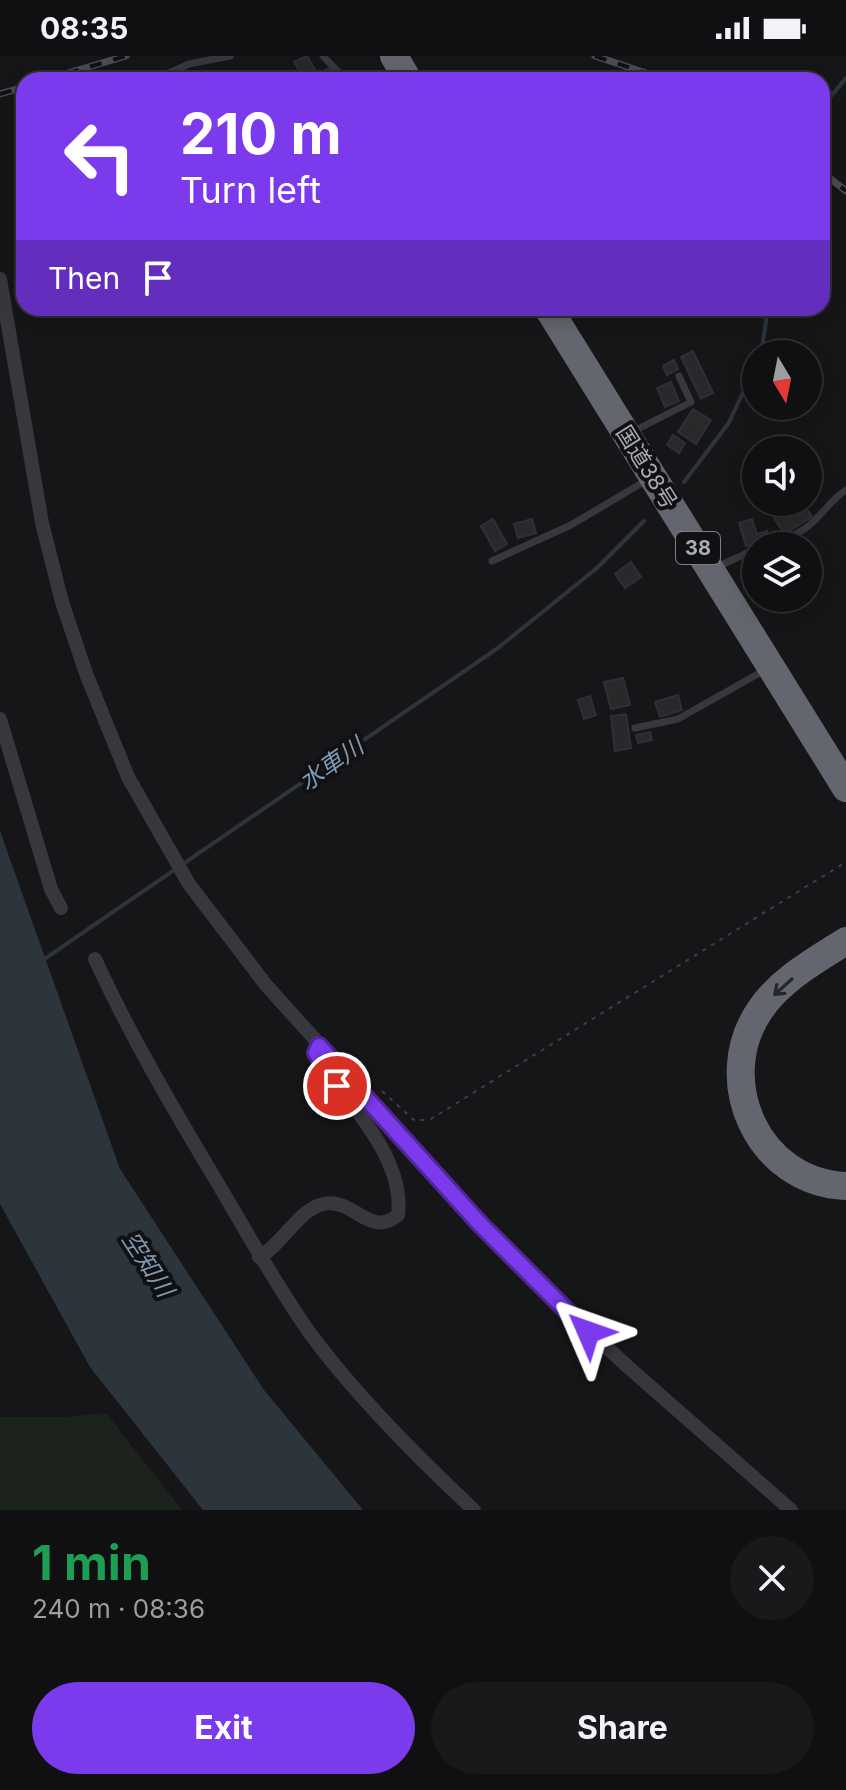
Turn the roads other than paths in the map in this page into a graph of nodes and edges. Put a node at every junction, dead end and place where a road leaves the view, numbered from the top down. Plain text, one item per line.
1 (230, 56) edge
2 (323, 56) edge
3 (171, 72) edge
4 (338, 72) edge
5 (0, 279) edge
6 (553, 316) edge
7 (679, 376) dead end
8 (627, 435) junction
9 (652, 476) junction
10 (846, 490) edge
11 (800, 532) edge
12 (742, 556) edge
13 (492, 561) dead end
14 (712, 570) junction
15 (770, 667) junction
16 (0, 719) edge
17 (635, 728) dead end
18 (846, 788) edge
19 (61, 908) dead end
20 (846, 941) edge
21 (95, 959) dead end
22 (319, 1046) junction
23 (846, 1186) edge
24 (259, 1257) junction
25 (474, 1510) edge
26 (791, 1510) edge

1 - 3 lane
2 - 4 lane
5 - 22 street
6 - 8 highway, 国道38号 / 38
7 - 8 lane
8 - 9 highway, 国道38号 / 38
9 - 13 lane
9 - 14 highway, 国道38号 / 38
10 - 11 lane
12 - 14 lane
14 - 15 highway, 国道38号 / 38
15 - 17 lane
15 - 18 highway, 国道38号 / 38
16 - 19 street
20 -> 23 highway
21 - 24 street
22 - 24 street
22 - 26 street
24 - 25 street

